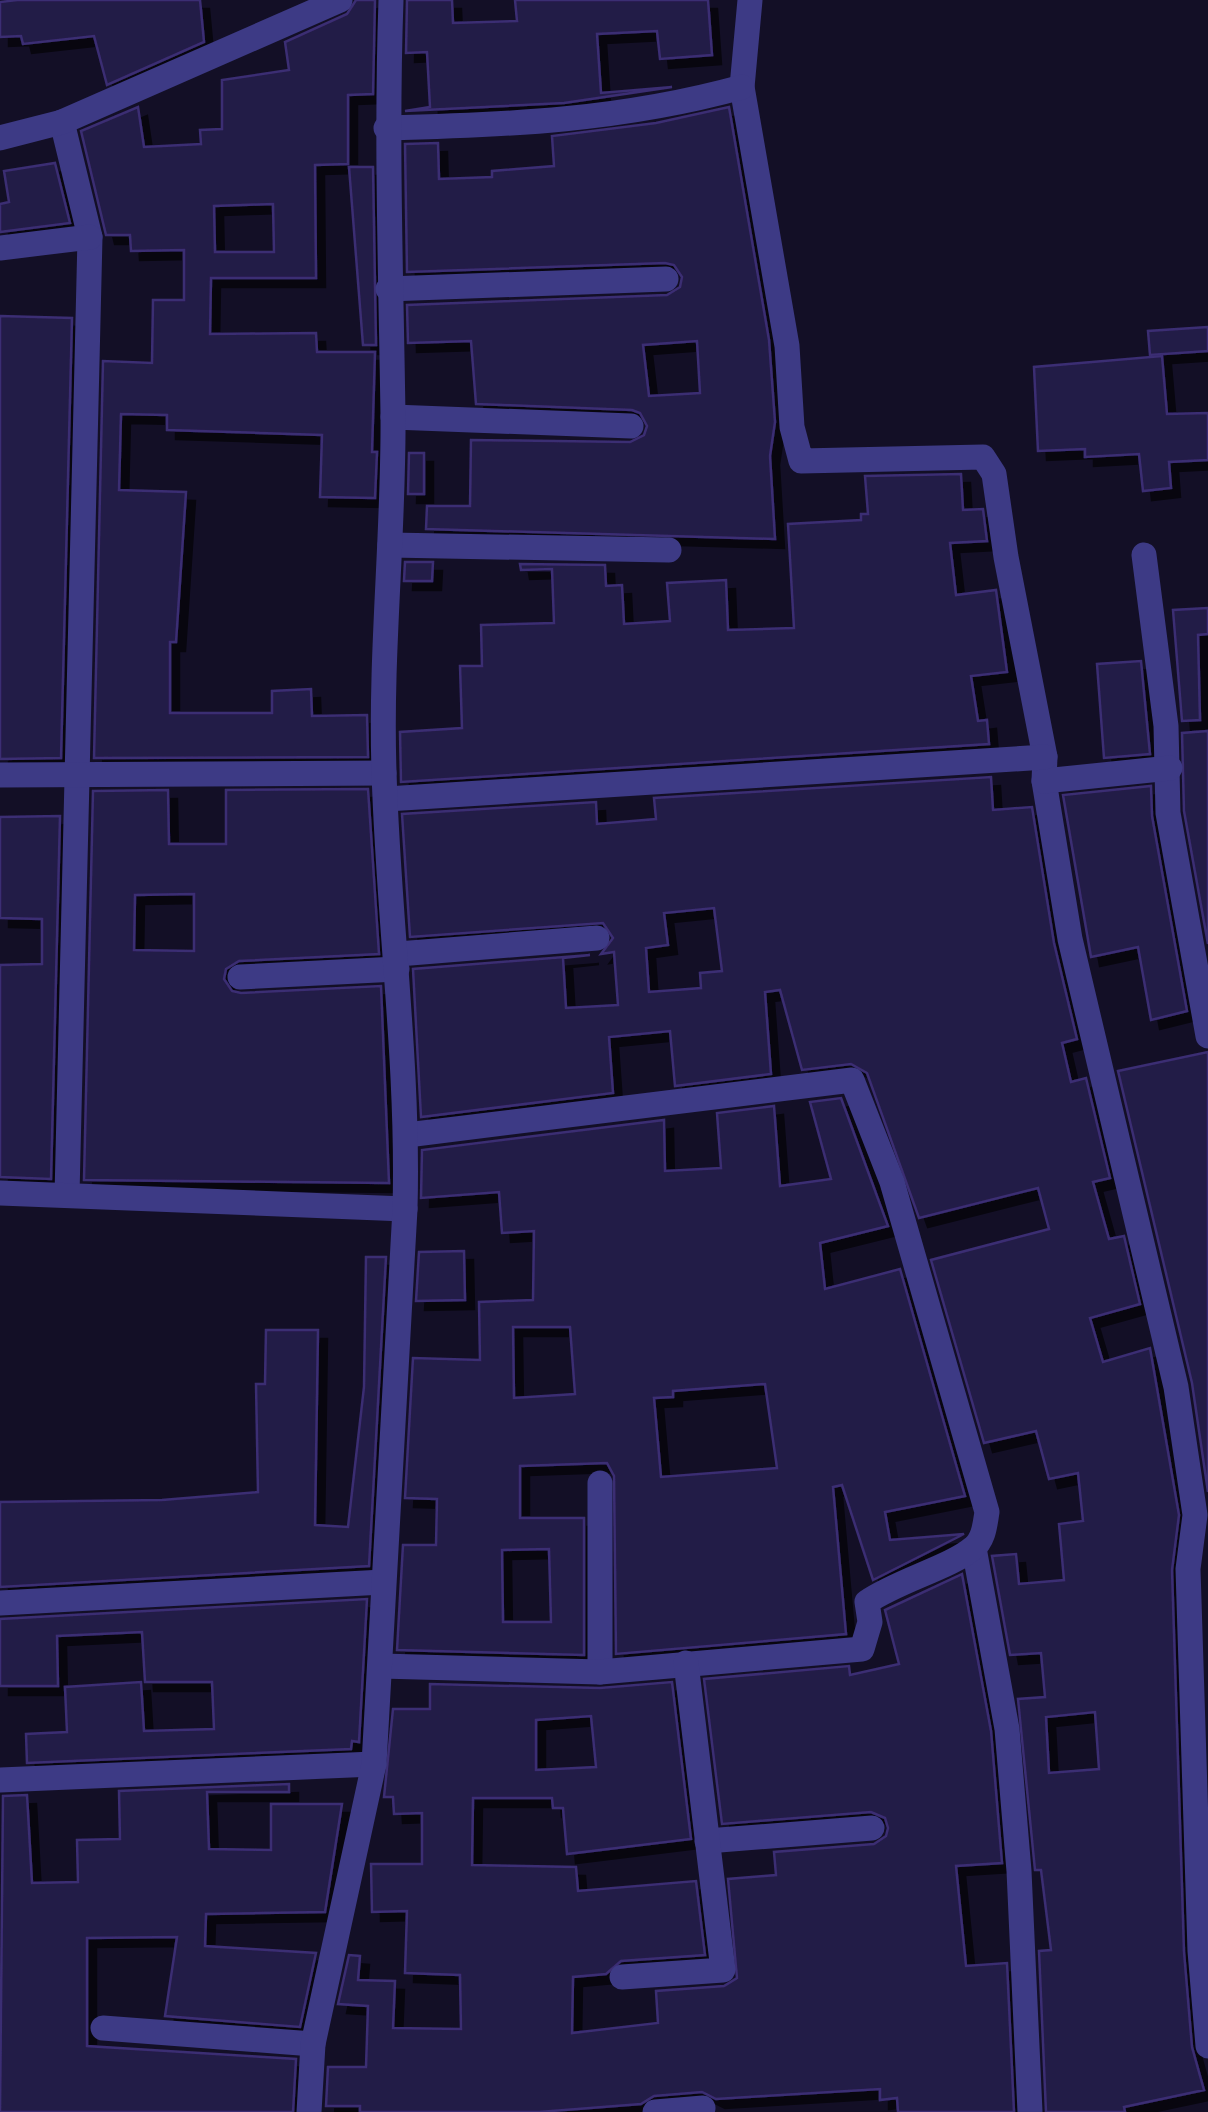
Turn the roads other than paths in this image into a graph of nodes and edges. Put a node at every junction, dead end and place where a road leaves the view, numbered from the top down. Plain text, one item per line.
1 (340, 0) edge
2 (391, 0) edge
3 (750, 0) edge
4 (742, 87) junction
5 (62, 122) junction
6 (386, 128) junction
7 (0, 138) edge
8 (90, 236) junction
9 (0, 248) edge
10 (666, 280) dead end
11 (388, 288) junction
12 (393, 416) junction
13 (631, 426) dead end
14 (390, 545) junction
15 (670, 550) dead end
16 (1144, 555) dead end
17 (1170, 768) junction
18 (1044, 769) junction
19 (0, 775) edge
20 (79, 776) junction
21 (386, 786) junction
22 (598, 938) dead end
23 (398, 962) junction
24 (240, 977) dead end
25 (1208, 1036) edge
26 (407, 1135) junction
27 (0, 1192) edge
28 (67, 1196) junction
29 (405, 1209) junction
30 (600, 1483) dead end
31 (974, 1548) junction
32 (383, 1582) junction
33 (0, 1603) edge
34 (686, 1663) junction
35 (381, 1666) junction
36 (600, 1672) junction
37 (374, 1764) junction
38 (0, 1780) edge
39 (872, 1828) dead end
40 (707, 1841) junction
41 (622, 1977) dead end
42 (103, 2028) dead end
43 (314, 2044) junction
44 (1208, 2046) edge
45 (703, 2108) dead end
46 (309, 2112) edge
47 (655, 2112) edge
48 (1030, 2112) edge

1 - 5 street
2 - 6 street
3 - 4 street
4 - 6 street
4 - 18 street
5 - 7 street
5 - 8 street
6 - 11 street
8 - 9 street
8 - 20 street
10 - 11 street
11 - 12 street
12 - 13 street
12 - 14 street
14 - 15 street
14 - 21 street
16 - 17 street
17 - 18 street
17 - 25 street
18 - 21 street
18 - 44 street
19 - 20 street
20 - 21 street
20 - 28 street
21 - 23 street
22 - 23 street
23 - 24 street
23 - 26 street
26 - 29 street
26 - 31 street
27 - 28 street
28 - 29 street
29 - 32 street
30 - 36 street
31 - 34 street
31 - 48 street
32 - 33 street
32 - 35 street
34 - 36 street
34 - 40 street
35 - 36 street
35 - 37 street
37 - 38 street
37 - 43 street
39 - 40 street
40 - 41 street
42 - 43 street
43 - 46 street
45 - 47 street

